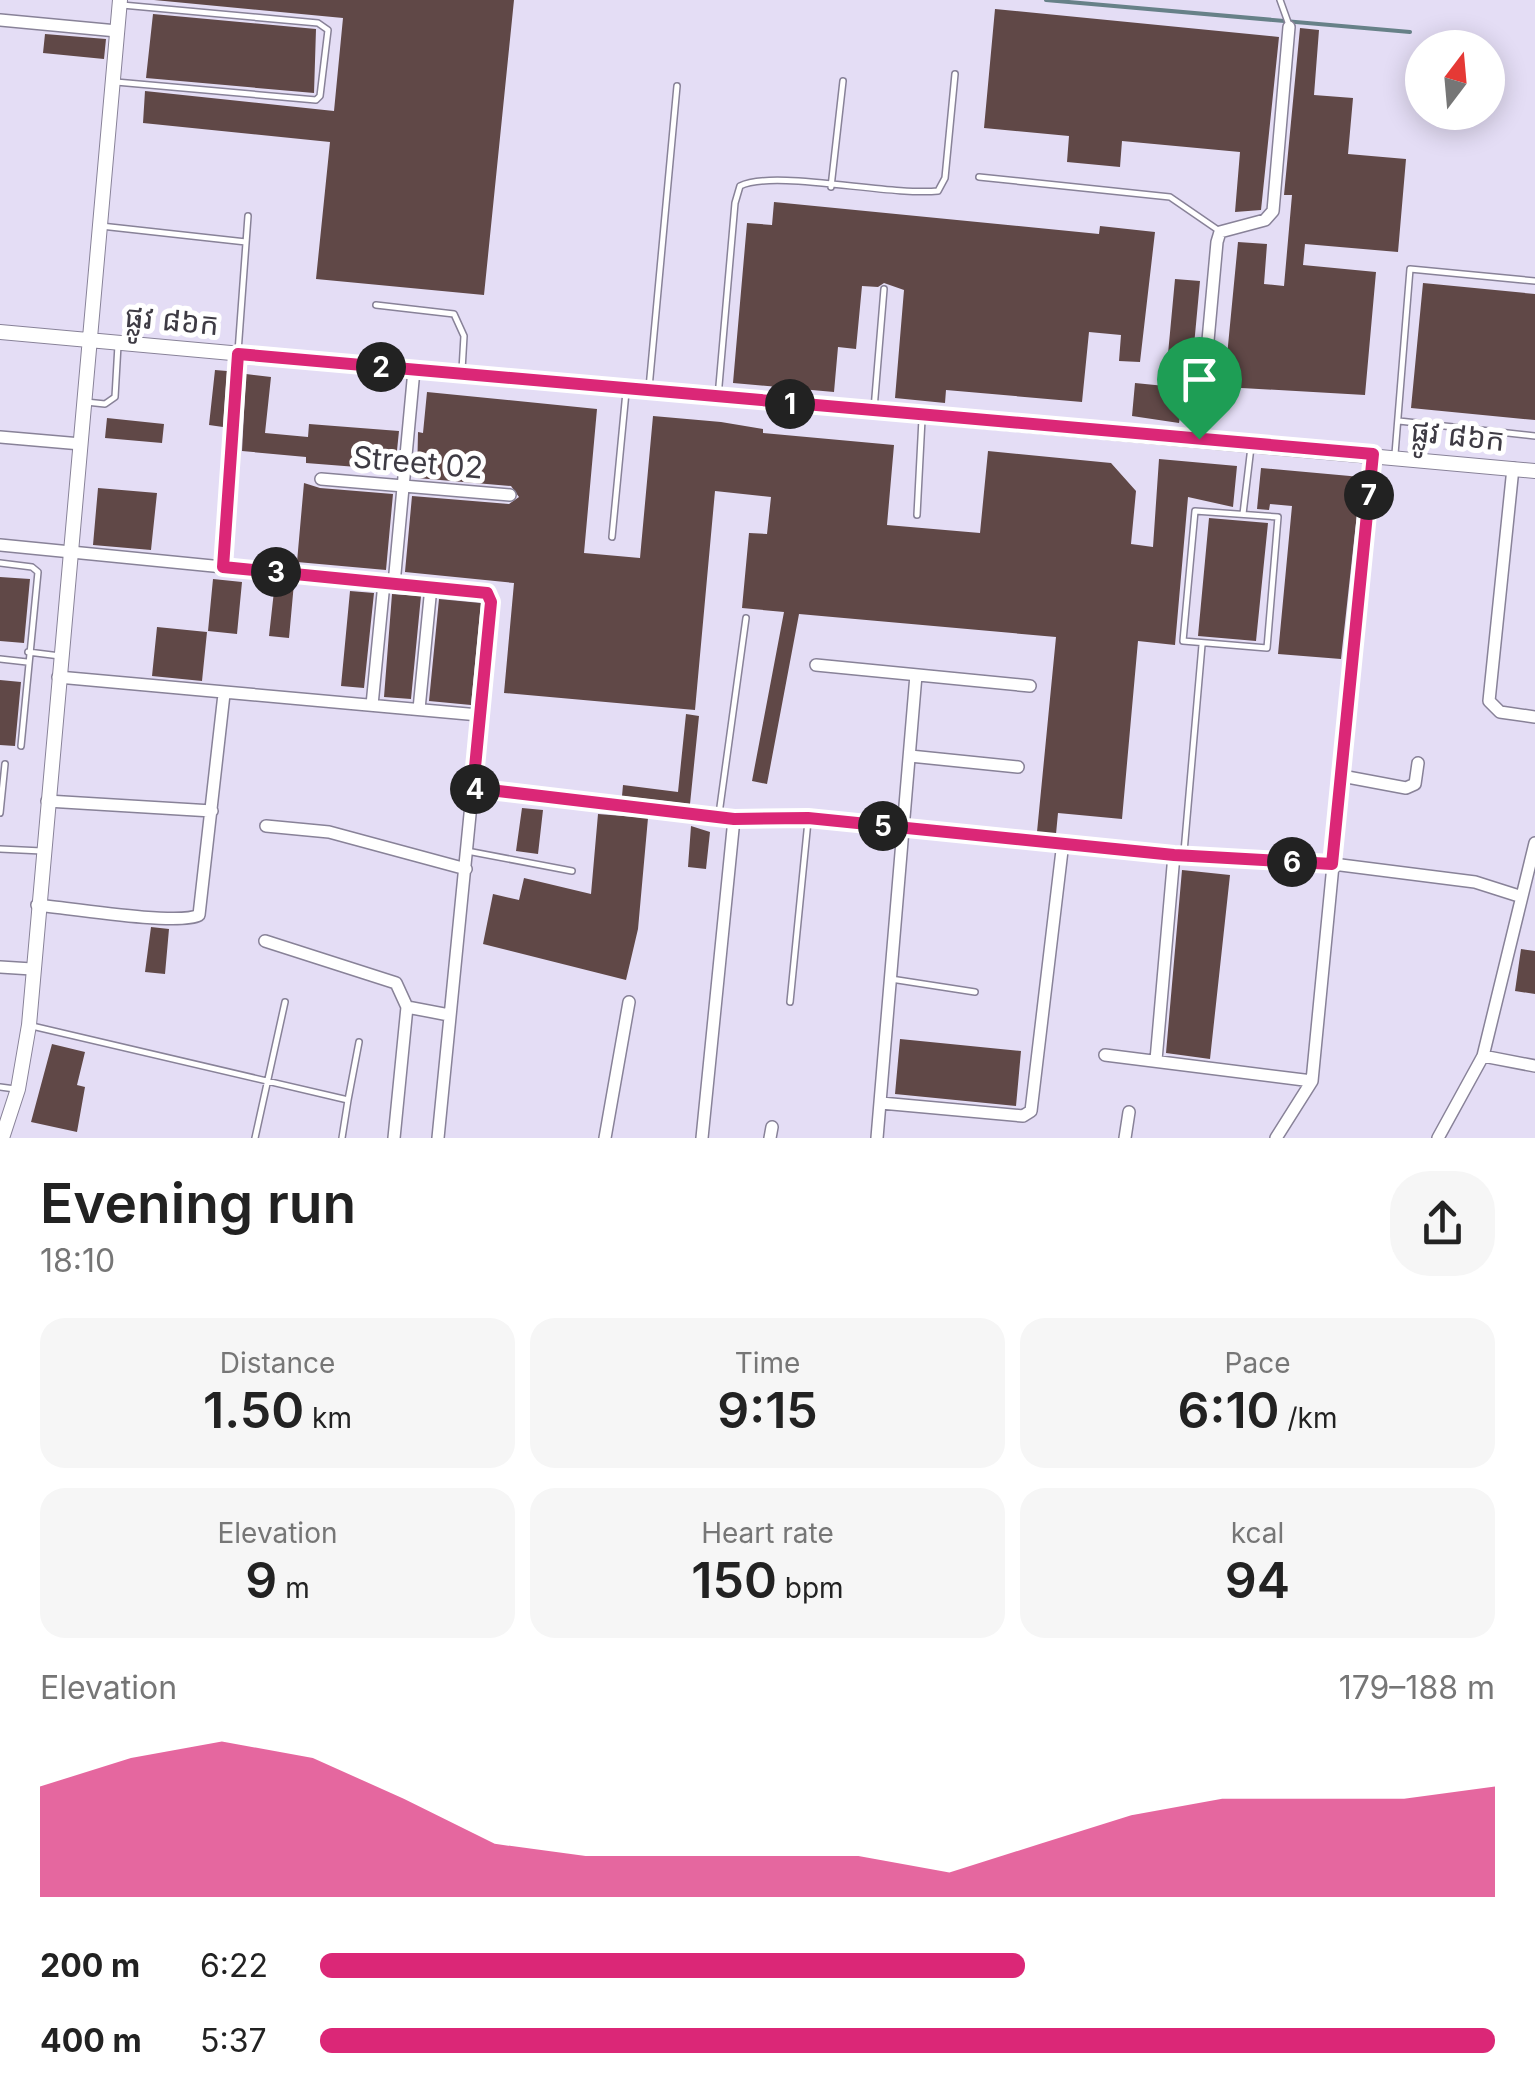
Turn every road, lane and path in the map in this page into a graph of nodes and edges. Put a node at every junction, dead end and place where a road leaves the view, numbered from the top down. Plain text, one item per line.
1 (1280, 0) edge
2 (120, 2) edge
3 (0, 20) edge
4 (1289, 22) joint
5 (117, 31) junction
6 (955, 74) dead end
7 (112, 81) junction
8 (842, 81) dead end
9 (678, 86) dead end
10 (980, 177) dead end
11 (831, 187) junction
12 (248, 216) dead end
13 (98, 225) junction
14 (1220, 232) junction
15 (246, 242) junction
16 (1535, 281) edge
17 (884, 289) dead end
18 (376, 305) dead end
19 (0, 332) edge
20 (87, 340) junction
21 (118, 343) junction
22 (238, 354) junction
23 (414, 370) junction
24 (462, 374) junction
25 (627, 389) junction
26 (648, 391) junction
27 (718, 398) junction
28 (83, 401) junction
29 (873, 412) junction
30 (922, 416) junction
31 (1398, 421) junction
32 (1535, 436) edge
33 (0, 437) edge
34 (1199, 439) junction
35 (81, 444) junction
36 (1252, 444) junction
37 (1373, 454) junction
38 (1394, 456) junction
39 (1513, 468) junction
40 (1535, 472) edge
41 (321, 479) dead end
42 (403, 486) junction
43 (510, 494) dead end
44 (1243, 514) junction
45 (916, 515) dead end
46 (612, 537) dead end
47 (0, 545) edge
48 (70, 552) junction
49 (0, 564) edge
50 (223, 567) junction
51 (389, 583) junction
52 (431, 587) junction
53 (746, 618) dead end
54 (1202, 644) junction
55 (28, 652) junction
56 (60, 656) junction
57 (0, 659) edge
58 (27, 662) junction
59 (816, 665) dead end
60 (916, 675) junction
61 (58, 677) junction
62 (1030, 686) dead end
63 (224, 694) junction
64 (372, 705) junction
65 (419, 709) junction
66 (479, 714) junction
67 (1535, 716) edge
68 (21, 746) dead end
69 (910, 756) junction
70 (1418, 763) dead end
71 (5, 764) dead end
72 (1018, 767) dead end
73 (1342, 776) junction
74 (473, 788) junction
75 (47, 802) junction
76 (212, 812) junction
77 (0, 813) edge
78 (719, 817) junction
79 (808, 818) junction
80 (734, 819) junction
81 (266, 826) dead end
82 (904, 828) junction
83 (1064, 842) junction
84 (1535, 843) edge
85 (0, 849) edge
86 (467, 851) junction
87 (42, 852) junction
88 (1179, 855) junction
89 (1332, 864) junction
90 (466, 869) junction
91 (572, 871) dead end
92 (1519, 896) junction
93 (37, 905) junction
94 (265, 941) dead end
95 (0, 966) edge
96 (32, 969) junction
97 (891, 979) junction
98 (975, 992) dead end
99 (285, 1002) dead end
100 (629, 1002) dead end
101 (790, 1002) dead end
102 (406, 1007) junction
103 (449, 1015) junction
104 (29, 1025) junction
105 (359, 1042) dead end
106 (1105, 1055) dead end
107 (1483, 1056) junction
108 (1156, 1060) junction
109 (1535, 1066) edge
110 (267, 1080) junction
111 (1312, 1081) junction
112 (0, 1087) edge
113 (18, 1089) junction
114 (348, 1100) junction
115 (881, 1103) junction
116 (1129, 1112) dead end
117 (2, 1138) edge
118 (255, 1138) edge
119 (342, 1138) edge
120 (394, 1138) edge
121 (438, 1138) edge
122 (605, 1138) edge
123 (702, 1138) edge
124 (877, 1138) edge
125 (1125, 1138) edge
126 (1276, 1138) edge
127 (1438, 1138) edge

1 - 4 lane
2 - 5 street
2 - 7 lane
3 - 5 street
4 - 14 street
5 - 7 street
6 - 11 lane
7 - 13 street
8 - 11 lane
9 - 26 lane
10 - 14 lane
11 - 27 lane
12 - 15 lane
13 - 15 lane
13 - 20 street
14 - 34 street
15 - 22 lane
16 - 31 lane
17 - 29 lane
18 - 24 lane
19 - 20 street, ផ្លូវ ៨៦ក
20 - 21 street, ផ្លូវ ៨៦ក
20 - 28 street
21 - 22 street, ផ្លូវ ៨៦ក
21 - 28 lane
22 - 23 street, ផ្លូវ ៨៦ក
22 - 50 street
23 - 24 street, ផ្លូវ ៨៦ក
23 - 42 street
24 - 25 street, ផ្លូវ ៨៦ក
25 - 26 street, ផ្លូវ ៨៦ក
25 - 46 lane
26 - 27 street, ផ្លូវ ៨៦ក
27 - 29 street, ផ្លូវ ៨៦ក
28 - 35 street
29 - 30 street, ផ្លូវ ៨៦ក
30 - 34 street, ផ្លូវ ៨៦ក
30 - 45 lane
31 - 32 lane
31 - 38 lane
33 - 35 street
34 - 36 street, ផ្លូវ ៨៦ក
35 - 48 street
36 - 37 street, ផ្លូវ ៨៦ក
36 - 44 lane
37 - 38 street, ផ្លូវ ៨៦ក
37 - 73 street
38 - 39 street, ផ្លូវ ៨៦ក
39 - 40 street, ផ្លូវ ៨៦ក
39 - 67 street
41 - 42 street, Street 02
42 - 43 street, Street 02
42 - 51 street
44 - 54 lane
44 - 54 lane
47 - 48 street
48 - 50 street
48 - 56 street
49 - 55 lane
50 - 51 street
51 - 52 street
51 - 64 street
52 - 65 street
52 - 66 street
53 - 78 lane
54 - 88 lane
55 - 56 lane
55 - 58 lane
56 - 61 street
57 - 58 lane
58 - 68 lane
59 - 60 street
60 - 62 street
60 - 69 street
61 - 63 street
61 - 75 street
63 - 64 street
63 - 76 street
64 - 65 street
65 - 66 street
66 - 74 street
69 - 72 street
69 - 82 street
70 - 73 street
71 - 77 lane
73 - 89 street
74 - 78 street
74 - 86 street
75 - 76 street
75 - 87 street
76 - 93 street
78 - 80 street
79 - 80 street
79 - 82 street
79 - 101 lane
80 - 123 street
81 - 90 street
82 - 83 street
82 - 97 street
83 - 88 street
83 - 115 street
84 - 92 street
85 - 87 lane
86 - 90 street
86 - 91 lane
87 - 93 street
88 - 89 street
88 - 108 street
89 - 92 street
89 - 111 street
90 - 103 street
92 - 107 street
93 - 96 street
94 - 102 street
95 - 96 street
96 - 104 street
97 - 98 lane
97 - 115 street
99 - 110 lane
100 - 122 street
102 - 103 street
102 - 120 street
103 - 121 street
104 - 110 lane
104 - 113 street
105 - 114 lane
106 - 108 street
107 - 109 street
107 - 127 street
108 - 111 street
110 - 114 lane
110 - 118 lane
111 - 126 street
112 - 113 lane
113 - 117 street
114 - 119 lane
115 - 124 street
116 - 125 street

